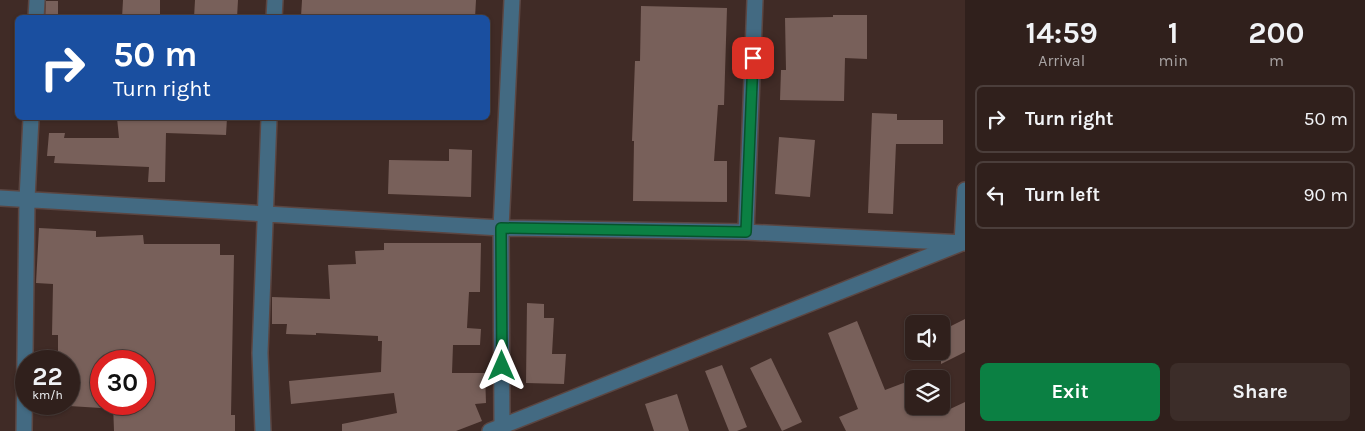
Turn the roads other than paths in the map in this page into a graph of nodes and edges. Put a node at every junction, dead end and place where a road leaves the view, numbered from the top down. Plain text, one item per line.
1 (37, 0) edge
2 (275, 0) edge
3 (512, 0) edge
4 (755, 0) edge
5 (36, 15) edge
6 (274, 15) edge
7 (31, 120) edge
8 (269, 120) edge
9 (965, 190) edge
10 (0, 198) edge
11 (27, 199) junction
12 (265, 215) junction
13 (501, 228) junction
14 (746, 232) junction
15 (964, 243) edge
16 (496, 428) edge
17 (24, 431) edge
18 (263, 431) edge

1 - 5 street
2 - 6 street
3 - 13 street
4 - 14 street
7 - 11 street
8 - 12 street
9 - 15 street
10 - 11 street
11 - 12 street
11 - 17 street
12 - 13 street
12 - 18 street
13 - 14 street
13 - 16 street
14 - 15 street
15 - 16 street

